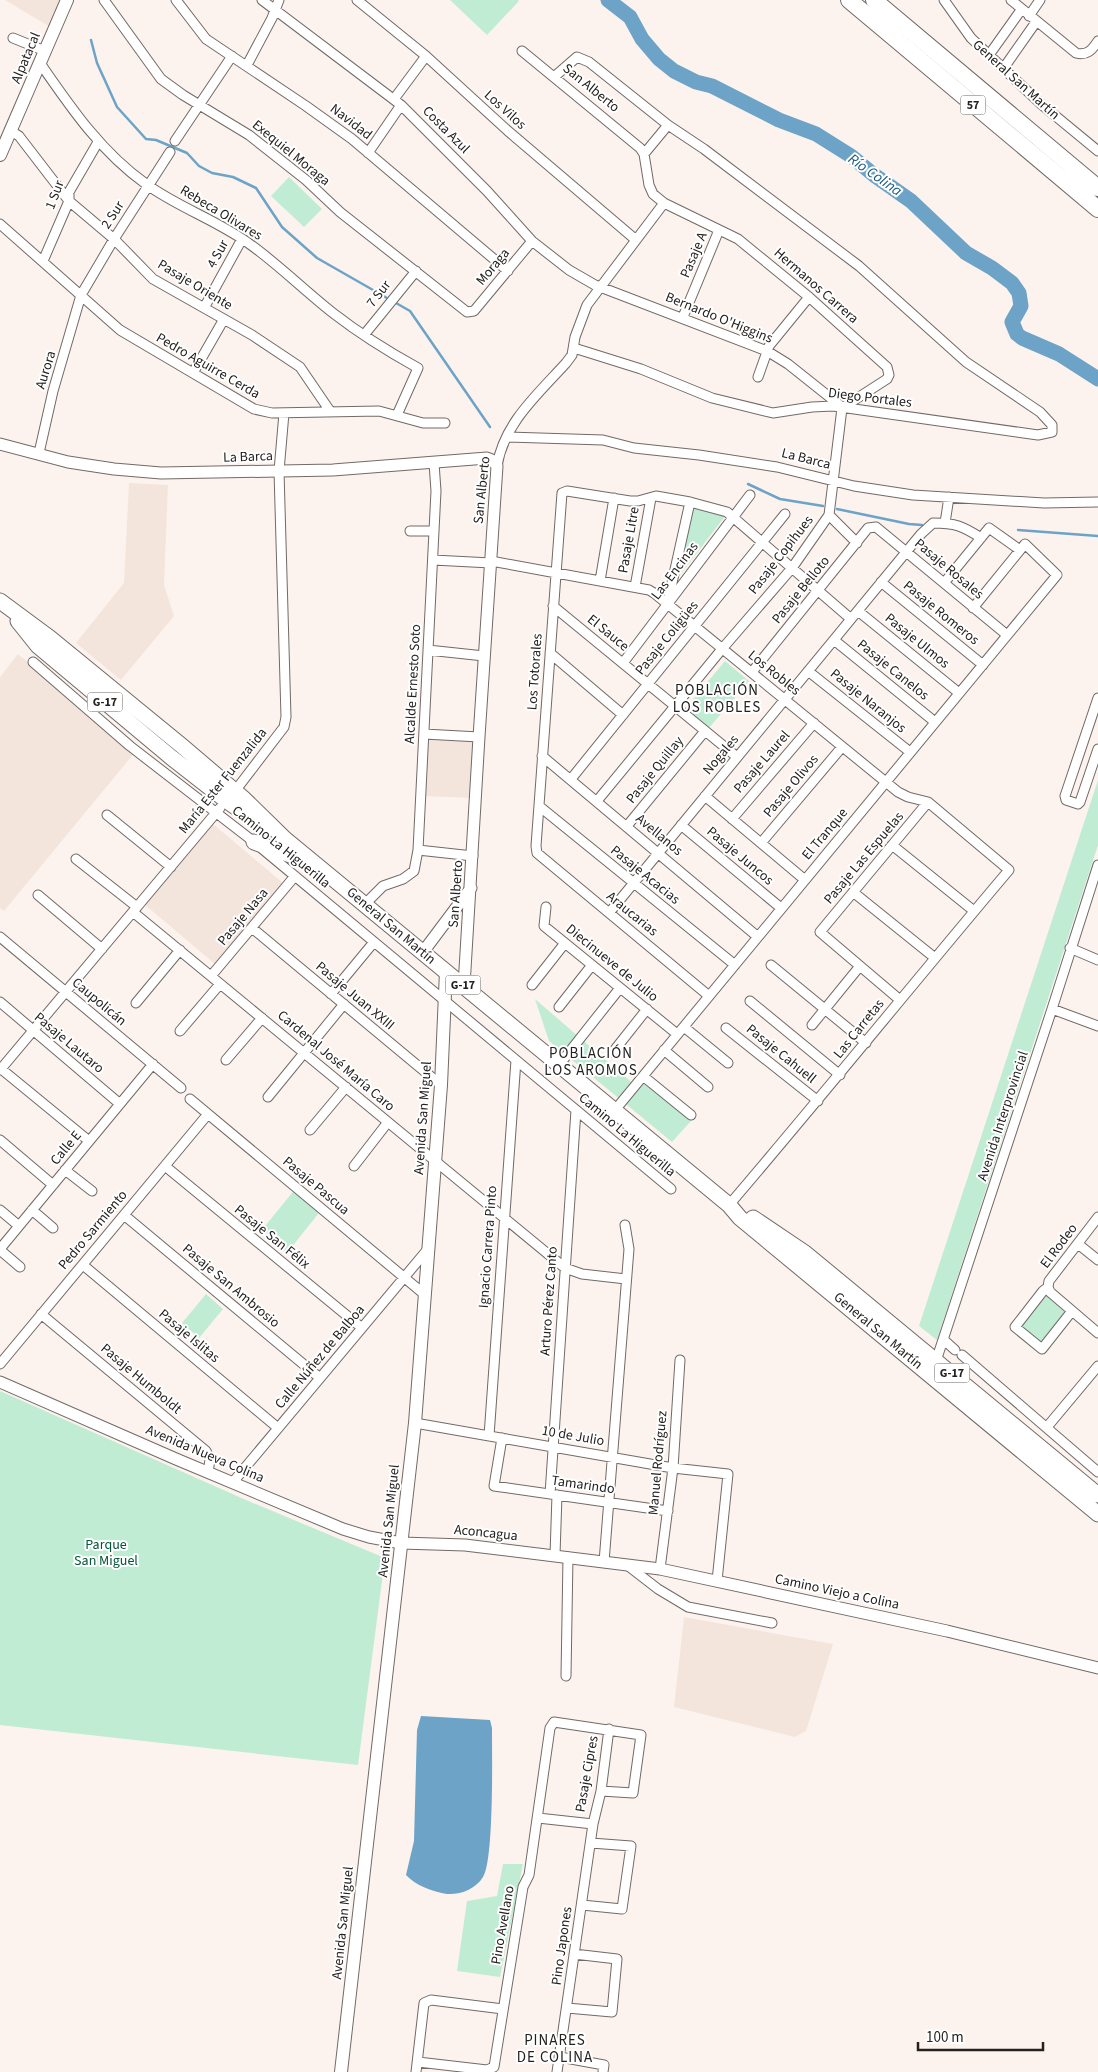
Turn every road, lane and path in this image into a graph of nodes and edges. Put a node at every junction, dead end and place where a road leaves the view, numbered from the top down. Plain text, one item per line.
1 (67, 0) edge
2 (104, 0) edge
3 (176, 0) edge
4 (262, 0) edge
5 (279, 0) edge
6 (357, 0) edge
7 (849, 0) edge
8 (874, 0) edge
9 (944, 0) edge
10 (1010, 0) edge
11 (1040, 0) edge
12 (276, 10) junction
13 (1021, 10) junction
14 (1032, 19) junction
15 (13, 38) dead end
16 (1098, 41) edge
17 (522, 51) dead end
18 (989, 55) junction
19 (232, 56) junction
20 (426, 56) junction
21 (42, 57) junction
22 (247, 65) junction
23 (1003, 69) junction
24 (554, 78) junction
25 (398, 102) junction
26 (200, 105) junction
27 (668, 125) junction
28 (6, 134) edge
29 (175, 141) dead end
30 (98, 142) junction
31 (1098, 151) edge
32 (170, 152) dead end
33 (368, 153) junction
34 (644, 154) junction
35 (0, 155) edge
36 (148, 185) junction
37 (1098, 188) edge
38 (69, 201) junction
39 (664, 203) junction
40 (1098, 209) edge
41 (0, 224) edge
42 (719, 230) junction
43 (114, 239) junction
44 (242, 239) junction
45 (636, 240) junction
46 (532, 241) junction
47 (43, 261) junction
48 (416, 271) junction
49 (508, 271) junction
50 (602, 287) junction
51 (82, 295) junction
52 (809, 297) junction
53 (204, 308) junction
54 (474, 311) joint
55 (683, 317) junction
56 (224, 319) junction
57 (364, 335) junction
58 (574, 348) junction
59 (767, 351) junction
60 (193, 373) junction
61 (758, 377) dead end
62 (842, 408) junction
63 (330, 411) junction
64 (284, 413) junction
65 (397, 415) junction
66 (445, 423) dead end
67 (507, 437) junction
68 (0, 444) edge
69 (39, 453) junction
70 (434, 463) junction
71 (497, 466) junction
72 (279, 471) junction
73 (834, 482) junction
74 (750, 495) dead end
75 (614, 498) junction
76 (651, 498) junction
77 (948, 498) junction
78 (690, 502) junction
79 (1098, 502) edge
80 (785, 514) dead end
81 (829, 515) junction
82 (734, 517) junction
83 (945, 523) junction
84 (873, 526) joint
85 (410, 531) dead end
86 (434, 531) junction
87 (981, 538) junction
88 (762, 542) junction
89 (857, 543) junction
90 (1022, 547) junction
91 (906, 552) junction
92 (433, 560) junction
93 (491, 562) junction
94 (792, 568) junction
95 (556, 573) junction
96 (600, 581) junction
97 (881, 582) junction
98 (944, 583) junction
99 (635, 587) junction
100 (818, 591) junction
101 (4, 604) edge
102 (667, 604) junction
103 (554, 606) junction
104 (973, 608) junction
105 (858, 611) junction
106 (850, 619) junction
107 (695, 625) junction
108 (1007, 635) junction
109 (834, 640) junction
110 (722, 648) junction
111 (428, 650) junction
112 (550, 653) junction
113 (484, 656) junction
114 (33, 662) dead end
115 (623, 663) junction
116 (982, 665) junction
117 (76, 669) junction
118 (808, 670) junction
119 (752, 672) junction
120 (648, 684) junction
121 (62, 686) junction
122 (959, 693) junction
123 (1098, 698) edge
124 (785, 699) junction
125 (675, 706) junction
126 (622, 715) junction
127 (935, 722) junction
128 (814, 723) junction
129 (705, 731) junction
130 (424, 734) junction
131 (479, 737) junction
132 (842, 747) junction
133 (1098, 749) edge
134 (910, 752) junction
135 (542, 756) junction
136 (737, 757) junction
137 (571, 779) junction
138 (886, 782) junction
139 (704, 796) junction
140 (226, 801) junction
141 (597, 801) junction
142 (928, 802) junction
143 (539, 806) junction
144 (107, 815) dead end
145 (732, 819) junction
146 (681, 825) junction
147 (626, 826) junction
148 (254, 842) junction
149 (761, 843) junction
150 (892, 845) junction
151 (418, 850) junction
152 (658, 852) junction
153 (537, 853) joint
154 (473, 856) junction
155 (76, 859) dead end
156 (317, 864) junction
157 (1098, 865) edge
158 (171, 867) junction
159 (1009, 870) joint
160 (296, 876) junction
161 (805, 880) junction
162 (633, 883) junction
163 (471, 888) junction
164 (853, 892) junction
165 (38, 895) dead end
166 (365, 904) junction
167 (546, 907) dead end
168 (781, 908) junction
169 (135, 910) junction
170 (974, 911) junction
171 (608, 913) junction
172 (252, 928) junction
173 (758, 936) junction
174 (0, 937) edge
175 (374, 942) junction
176 (565, 943) junction
177 (1070, 948) junction
178 (102, 949) junction
179 (180, 950) junction
180 (423, 952) junction
181 (935, 958) junction
182 (1098, 960) edge
183 (592, 965) junction
184 (735, 965) junction
185 (771, 965) dead end
186 (860, 966) junction
187 (446, 971) junction
188 (211, 976) junction
189 (220, 984) junction
190 (532, 985) dead end
191 (464, 986) junction
192 (620, 988) junction
193 (66, 992) junction
194 (331, 994) junction
195 (709, 996) junction
196 (900, 1000) junction
197 (445, 1001) junction
198 (750, 1001) dead end
199 (0, 1002) edge
200 (136, 1003) dead end
201 (344, 1004) junction
202 (559, 1007) dead end
203 (646, 1009) junction
204 (824, 1009) junction
205 (1052, 1009) junction
206 (262, 1018) junction
207 (812, 1024) dead end
208 (684, 1026) junction
209 (1098, 1026) edge
210 (726, 1028) dead end
211 (34, 1030) junction
212 (180, 1031) dead end
213 (677, 1034) junction
214 (866, 1044) junction
215 (664, 1050) junction
216 (613, 1052) dead end
217 (304, 1053) junction
218 (226, 1060) dead end
219 (516, 1060) junction
220 (728, 1062) dead end
221 (153, 1064) junction
222 (560, 1065) junction
223 (0, 1069) edge
224 (840, 1074) junction
225 (643, 1076) junction
226 (441, 1085) junction
227 (346, 1087) junction
228 (708, 1087) dead end
229 (181, 1088) dead end
230 (268, 1096) dead end
231 (190, 1100) dead end
232 (818, 1101) junction
233 (120, 1104) junction
234 (576, 1110) junction
235 (615, 1110) junction
236 (208, 1114) junction
237 (691, 1115) dead end
238 (388, 1122) junction
239 (310, 1130) dead end
240 (0, 1140) edge
241 (89, 1141) junction
242 (434, 1161) junction
243 (165, 1166) junction
244 (354, 1166) dead end
245 (65, 1170) junction
246 (53, 1185) junction
247 (671, 1189) dead end
248 (92, 1191) dead end
249 (728, 1205) junction
250 (0, 1210) edge
251 (32, 1210) junction
252 (124, 1215) junction
253 (503, 1217) junction
254 (1097, 1219) edge
255 (625, 1225) dead end
256 (19, 1226) junction
257 (53, 1228) dead end
258 (1078, 1244) junction
259 (0, 1249) edge
260 (428, 1249) junction
261 (1098, 1260) edge
262 (82, 1265) junction
263 (20, 1267) dead end
264 (565, 1268) junction
265 (404, 1278) junction
266 (626, 1279) junction
267 (1048, 1287) junction
268 (424, 1294) junction
269 (1072, 1310) junction
270 (41, 1314) junction
271 (362, 1328) junction
272 (1098, 1333) edge
273 (944, 1340) junction
274 (680, 1360) dead end
275 (936, 1360) junction
276 (0, 1364) edge
277 (1098, 1366) edge
278 (931, 1375) junction
279 (320, 1378) junction
280 (0, 1382) edge
281 (415, 1423) junction
282 (1047, 1427) junction
283 (278, 1428) junction
284 (489, 1436) junction
285 (502, 1438) junction
286 (552, 1446) junction
287 (611, 1457) junction
288 (673, 1468) junction
289 (208, 1472) junction
290 (1098, 1472) edge
291 (233, 1482) junction
292 (554, 1494) junction
293 (1098, 1495) edge
294 (608, 1502) junction
295 (668, 1511) junction
296 (1098, 1514) edge
297 (401, 1543) junction
298 (555, 1556) junction
299 (568, 1557) junction
300 (604, 1562) junction
301 (627, 1565) junction
302 (660, 1569) junction
303 (717, 1581) junction
304 (772, 1623) dead end
305 (1098, 1668) edge
306 (566, 1676) dead end
307 (609, 1729) junction
308 (601, 1790) junction
309 (538, 1818) junction
310 (593, 1824) junction
311 (591, 1842) junction
312 (582, 1905) junction
313 (574, 1954) junction
314 (567, 2008) junction
315 (502, 2009) junction
316 (560, 2056) junction
317 (418, 2062) junction
318 (342, 2072) edge
319 (416, 2072) edge
320 (557, 2072) edge
321 (603, 2072) edge

1 - 21 main road, Alpatacal
2 - 26 street, Exequiel Moraga
3 - 19 street, Navidad
4 - 12 street, Costa Azul
5 - 12 street
6 - 20 street, Los Vilos
7 - 40 highway, 57
8 - 37 highway, 57
9 - 18 street, General San Martín
10 - 13 street
11 - 14 street
12 - 22 street
12 - 25 street, Costa Azul
13 - 14 street
13 - 18 street
14 - 16 street
14 - 23 street
15 - 21 street
17 - 24 street, San Alberto
18 - 23 street, General San Martín
19 - 22 street, Navidad
19 - 26 street
20 - 25 street
20 - 45 street, Los Vilos
21 - 28 main road, Alpatacal
21 - 30 street, Rebeca Olivares
22 - 33 street, Navidad
23 - 31 street, General San Martín
24 - 27 street
24 - 34 street, San Alberto
25 - 33 street
25 - 46 street, Costa Azul
26 - 29 street
26 - 48 street, Exequiel Moraga
27 - 34 street
27 - 62 street, Diego Portales
28 - 35 main road, Alpatacal
28 - 38 street, Pasaje Oriente
30 - 36 street, Rebeca Olivares
30 - 38 street, 1 Sur
32 - 36 street, 2 Sur
33 - 49 street, Navidad
34 - 39 street
36 - 43 street, 2 Sur
36 - 44 street, Rebeca Olivares
38 - 43 street, Pasaje Oriente
38 - 47 street, 1 Sur
39 - 42 street, Hermanos Carrera
39 - 45 street, San Alberto
41 - 47 street, Pedro Aguirre Cerda
42 - 52 street, Hermanos Carrera
42 - 55 street, Pasaje A
43 - 51 street, 2 Sur
43 - 53 street, Pasaje Oriente
44 - 53 street, 4 Sur
44 - 57 street, Rebeca Olivares
45 - 50 street, San Alberto
46 - 49 street, Moraga
46 - 50 street, Costa Azul
47 - 51 street, Pedro Aguirre Cerda
48 - 54 street, Exequiel Moraga
48 - 57 street, 7 Sur
49 - 54 street, Moraga
50 - 55 street, Bernardo O'Higgins
50 - 58 street, San Alberto
51 - 60 street, Pedro Aguirre Cerda
51 - 69 street, Aurora
52 - 59 street
52 - 62 street, Hermanos Carrera
53 - 56 street, Pasaje Oriente
55 - 59 street, Bernardo O'Higgins
56 - 60 street
56 - 63 street, Pasaje Oriente
57 - 65 street, Rebeca Olivares
58 - 62 street, Diego Portales
58 - 67 street, San Alberto
59 - 61 street
59 - 62 street, Bernardo O'Higgins
60 - 64 street, Pedro Aguirre Cerda
62 - 73 street, Pasaje Copihues
63 - 64 street, Pedro Aguirre Cerda
63 - 65 street, Pedro Aguirre Cerda
64 - 72 street, María Ester Fuenzalida
65 - 66 street, Pedro Aguirre Cerda
67 - 71 street, San Alberto
67 - 73 street, La Barca
68 - 69 street, La Barca
69 - 72 street, La Barca
70 - 71 street, La Barca
70 - 72 street, La Barca
70 - 86 street, Alcalde Ernesto Soto
71 - 93 street, San Alberto
72 - 140 street, María Ester Fuenzalida
73 - 77 street, La Barca
73 - 81 street, Pasaje Copihues
74 - 82 street, Las Encinas
75 - 76 street
75 - 95 street, Los Totorales
75 - 96 street
76 - 78 street
76 - 99 street, Pasaje Litre
77 - 79 street, La Barca
77 - 83 street
78 - 82 street
78 - 102 street
80 - 88 street, Pasaje Coligües
81 - 89 street
81 - 94 street, Pasaje Copihues
82 - 88 street
82 - 102 street, Las Encinas
83 - 87 street
83 - 91 street, Nogales
84 - 89 street, Pasaje Belloto
84 - 91 street, Pasaje Rosales
85 - 86 street
86 - 92 street, Alcalde Ernesto Soto
87 - 90 street
87 - 98 street
88 - 94 street
88 - 107 street, Pasaje Coligües
89 - 100 street, Pasaje Belloto
90 - 104 street
90 - 108 street, El Tranque
91 - 97 street, Nogales
91 - 98 street, Pasaje Rosales
92 - 93 street, Los Robles
92 - 111 street, Alcalde Ernesto Soto
93 - 95 street, Los Robles
93 - 113 street, San Alberto
94 - 100 street
94 - 110 street, Pasaje Copihues
95 - 96 street, Los Robles
95 - 103 street, Los Totorales
96 - 99 street, Los Robles
97 - 105 street, Nogales
97 - 116 street, Pasaje Romeros
98 - 104 street, Pasaje Rosales
99 - 102 street, Los Robles
100 - 106 street
100 - 119 street, Pasaje Belloto
101 - 117 main road, General San Martín / G-17
102 - 107 street, Los Robles
102 - 115 street, Las Encinas
103 - 112 street, Los Totorales
103 - 115 street, El Sauce
104 - 108 street, Pasaje Rosales
105 - 106 street, Nogales
105 - 122 street, Pasaje Ulmos
106 - 109 street, Nogales
107 - 110 street, Los Robles
107 - 120 street, Pasaje Coligües
108 - 116 street, El Tranque
109 - 118 street, Nogales
109 - 127 street, Pasaje Canelos
110 - 119 street, Los Robles
110 - 125 street, Pasaje Copihues
111 - 113 street
111 - 130 street, Alcalde Ernesto Soto
112 - 126 street
112 - 135 street, Los Totorales
113 - 131 street, San Alberto
114 - 121 street, Camino La Higuerilla
115 - 120 street, El Sauce
116 - 122 street, El Tranque
117 - 121 street
117 - 140 main road, General San Martín / G-17
118 - 124 street, Nogales
118 - 134 street, Pasaje Naranjos
119 - 124 street, Los Robles
120 - 125 street, El Sauce
120 - 126 street, Pasaje Coligües
121 - 140 street, Camino La Higuerilla
122 - 127 street, El Tranque
123 - 133 street
124 - 128 street, Los Robles
124 - 136 street, Nogales
125 - 129 street, El Sauce
125 - 141 street
126 - 137 street, Pasaje Coligües
127 - 134 street, El Tranque
128 - 132 street, Los Robles
128 - 145 street, Pasaje Laurel
129 - 136 street, El Sauce
129 - 147 street, Pasaje Quillay
130 - 131 street
130 - 151 street, Alcalde Ernesto Soto
131 - 154 street, San Alberto
132 - 138 street, Los Robles
132 - 149 street, Pasaje Olivos
134 - 138 street, El Tranque
135 - 137 street, Avellanos
135 - 143 street, Los Totorales
136 - 139 street, Nogales
137 - 141 street, Avellanos
138 - 142 street, Los Robles
138 - 161 street, El Tranque
139 - 145 street
139 - 146 street, Nogales
140 - 148 street, Camino La Higuerilla
140 - 156 main road, General San Martín / G-17
140 - 158 street, María Ester Fuenzalida
141 - 147 street, Avellanos
142 - 150 street, Pasaje Las Espuelas
142 - 159 street, Los Robles
143 - 153 street, Los Totorales
143 - 162 street, Pasaje Acacias
144 - 158 street
145 - 149 street
146 - 152 street, Nogales
146 - 168 street, Pasaje Juncos
147 - 152 street, Avellanos
148 - 156 main road
148 - 160 street, Camino La Higuerilla
149 - 161 street
150 - 164 street, Pasaje Las Espuelas
150 - 170 street
151 - 154 street
151 - 166 street, Alcalde Ernesto Soto
152 - 162 street, Nogales
152 - 173 street, Avellanos
153 - 171 street, Araucarias
154 - 163 street, San Alberto
155 - 169 street, Cardenal José María Caro
156 - 166 main road, General San Martín / G-17
157 - 177 street, Avenida Interprovincial
158 - 169 street, María Ester Fuenzalida
159 - 170 street, Las Carretas
160 - 172 street, Pasaje Nasa
160 - 175 street, Camino La Higuerilla
161 - 168 street, El Tranque
162 - 171 street, Nogales
162 - 184 street, Pasaje Acacias
163 - 180 street
163 - 191 street, San Alberto
164 - 181 street
164 - 186 street, Pasaje Las Espuelas
165 - 178 street
166 - 180 main road, General San Martín / G-17
167 - 176 street, Diecinueve de Julio
168 - 173 street, El Tranque
169 - 178 street, María Ester Fuenzalida
169 - 179 street, Cardenal José María Caro
170 - 181 street, Las Carretas
171 - 195 street, Araucarias
172 - 188 street, Pasaje Nasa
172 - 194 street, Pasaje Juan XXIII
173 - 184 street, El Tranque
174 - 193 street, Caupolicán
175 - 194 street
175 - 197 street, Camino La Higuerilla
176 - 183 street, Diecinueve de Julio
176 - 190 street
177 - 182 street
177 - 205 street, Avenida Interprovincial
178 - 193 street, María Ester Fuenzalida
179 - 188 street, Cardenal José María Caro
179 - 200 street
180 - 187 main road, General San Martín / G-17
181 - 196 street, Las Carretas
183 - 192 street, Diecinueve de Julio
183 - 202 street
184 - 195 street, El Tranque
185 - 204 street
186 - 196 street
186 - 204 street
187 - 191 main road, General San Martín / G-17
187 - 197 main road, Avenida San Miguel
188 - 189 street, Cardenal José María Caro
189 - 206 street, Cardenal José María Caro
189 - 212 street
191 - 222 main road, General San Martín / G-17
192 - 203 street, Diecinueve de Julio
192 - 222 street
193 - 211 street, María Ester Fuenzalida
193 - 221 street, Caupolicán
194 - 201 street, Pasaje Juan XXIII
195 - 208 street, El Tranque
196 - 214 street, Las Carretas
197 - 219 street, Camino La Higuerilla
197 - 226 main road, Avenida San Miguel
198 - 224 street
199 - 211 street, Pasaje Lautaro
201 - 217 street
201 - 226 street, Pasaje Juan XXIII
203 - 213 street, Diecinueve de Julio
203 - 216 street
204 - 207 street
204 - 214 street
205 - 209 street
205 - 273 street, Avenida Interprovincial
206 - 217 street, Cardenal José María Caro
206 - 218 street
208 - 213 street, El Tranque
208 - 220 street
210 - 232 street, Pasaje Cahuell
211 - 223 street, María Ester Fuenzalida
211 - 233 street, Pasaje Lautaro
213 - 215 street, El Tranque
214 - 224 street, Las Carretas
215 - 225 street, El Tranque
215 - 228 street
217 - 227 street, Cardenal José María Caro
217 - 230 street
219 - 234 street, Camino La Higuerilla
219 - 253 street, Ignacio Carrera Pinto
221 - 229 street, Caupolicán
221 - 233 street, Calle E
222 - 235 main road, General San Martín / G-17
223 - 241 street
224 - 232 street, Las Carretas
225 - 235 street, El Tranque
225 - 237 street
226 - 242 main road, Avenida San Miguel
227 - 238 street, Cardenal José María Caro
227 - 239 street
231 - 236 street, Pasaje Pascua
232 - 249 street, Las Carretas
233 - 241 street, Calle E
234 - 247 street, Camino La Higuerilla
234 - 264 street, Arturo Pérez Canto
235 - 249 main road, General San Martín / G-17
236 - 243 street, Pedro Sarmiento
236 - 265 street, Pasaje Pascua
238 - 242 street, Cardenal José María Caro
238 - 244 street
240 - 246 street
241 - 245 street, Calle E
242 - 253 street, Cardenal José María Caro
242 - 260 main road, Avenida San Miguel
243 - 252 street, Pedro Sarmiento
243 - 271 street, Pasaje San Félix
245 - 246 street, Calle E
245 - 248 street
246 - 251 street, Calle E
249 - 275 main road, General San Martín / G-17
249 - 278 main road, General San Martín / G-17
250 - 256 street
251 - 256 street, Calle E
251 - 257 street
252 - 262 street, Pedro Sarmiento
252 - 279 street, Pasaje San Ambrosio
253 - 264 street, Cardenal José María Caro
253 - 284 street, Ignacio Carrera Pinto
254 - 258 street, El Rodeo
255 - 266 street
256 - 259 street, Calle E
258 - 261 street
258 - 267 street, El Rodeo
259 - 263 street
260 - 265 street, Calle Núñez de Balboa
260 - 268 main road, Avenida San Miguel
262 - 270 street, Pedro Sarmiento
262 - 283 street, Pasaje Islitas
264 - 266 street, Cardenal José María Caro
264 - 286 street, Arturo Pérez Canto
265 - 268 street, Pasaje Pascua
265 - 271 street, Calle Núñez de Balboa
266 - 287 street
267 - 269 street, El Rodeo
267 - 269 street
268 - 281 main road, Avenida San Miguel
269 - 272 street, El Rodeo
270 - 276 street, Pedro Sarmiento
270 - 289 street, Pasaje Humboldt
271 - 279 street, Calle Núñez de Balboa
273 - 275 street, Avenida Interprovincial
273 - 282 street
274 - 288 street, Manuel Rodríguez
275 - 278 street, Avenida Interprovincial
275 - 293 main road, General San Martín / G-17
277 - 282 street
278 - 296 main road, General San Martín / G-17
279 - 283 street, Calle Núñez de Balboa
280 - 289 street, Avenida Nueva Colina
281 - 284 street, 10 de Julio
281 - 297 main road, Avenida San Miguel
282 - 290 street
283 - 291 street, Calle Núñez de Balboa
284 - 285 street, 10 de Julio
285 - 286 street, 10 de Julio
285 - 292 street, Tamarindo
286 - 287 street, 10 de Julio
286 - 292 street, Arturo Pérez Canto
287 - 288 street, 10 de Julio
287 - 294 street
288 - 295 street, Manuel Rodríguez
288 - 303 street, 10 de Julio
289 - 291 street, Avenida Nueva Colina
291 - 297 street, Avenida Nueva Colina
292 - 294 street, Tamarindo
292 - 298 street, Arturo Pérez Canto
294 - 295 street, Tamarindo
294 - 300 street
295 - 302 street, Manuel Rodríguez
297 - 298 street, Aconcagua
297 - 318 main road, Avenida San Miguel
298 - 299 street, Aconcagua
299 - 300 street, Camino Viejo a Colina
299 - 306 street
300 - 301 street, Camino Viejo a Colina
301 - 302 street, Camino Viejo a Colina
301 - 304 street
302 - 303 street, Camino Viejo a Colina
303 - 305 street, Camino Viejo a Colina
307 - 308 street, Pasaje Cipres
307 - 308 street
307 - 309 street, Pino Avellano
308 - 310 street, Pasaje Cipres
309 - 310 street
309 - 315 street, Pino Avellano
310 - 311 street, Pino Japones
311 - 312 street, Pino Japones
311 - 312 street
312 - 313 street, Pino Japones
313 - 314 street, Pino Japones
313 - 314 street
314 - 316 street, Pino Japones
315 - 317 street, Pino Avellano
315 - 317 street
316 - 320 street, Pino Japones
316 - 321 street
317 - 319 street

